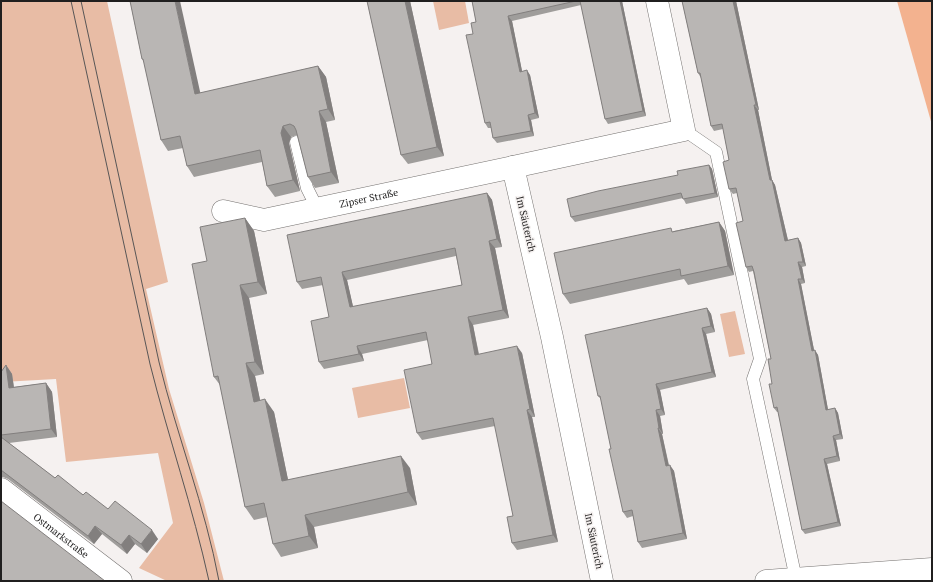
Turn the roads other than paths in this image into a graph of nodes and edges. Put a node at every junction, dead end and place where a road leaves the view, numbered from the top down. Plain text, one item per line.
1 (657, 1) edge
2 (684, 130) junction
3 (296, 142) edge
4 (513, 167) junction
5 (318, 208) junction
6 (223, 211) dead end
7 (1, 489) edge
8 (932, 569) edge
9 (843, 578) edge
10 (796, 579) junction
11 (121, 581) edge
12 (602, 581) edge
13 (766, 581) edge

1 - 2 street
2 - 4 street
2 - 10 lane
3 - 5 lane
4 - 5 street, Zipser Straße
4 - 12 street, Im Säuterich
5 - 6 street, Zipser Straße
7 - 11 street, Ostmarkstraße
8 - 9 street
9 - 10 street
10 - 13 street

